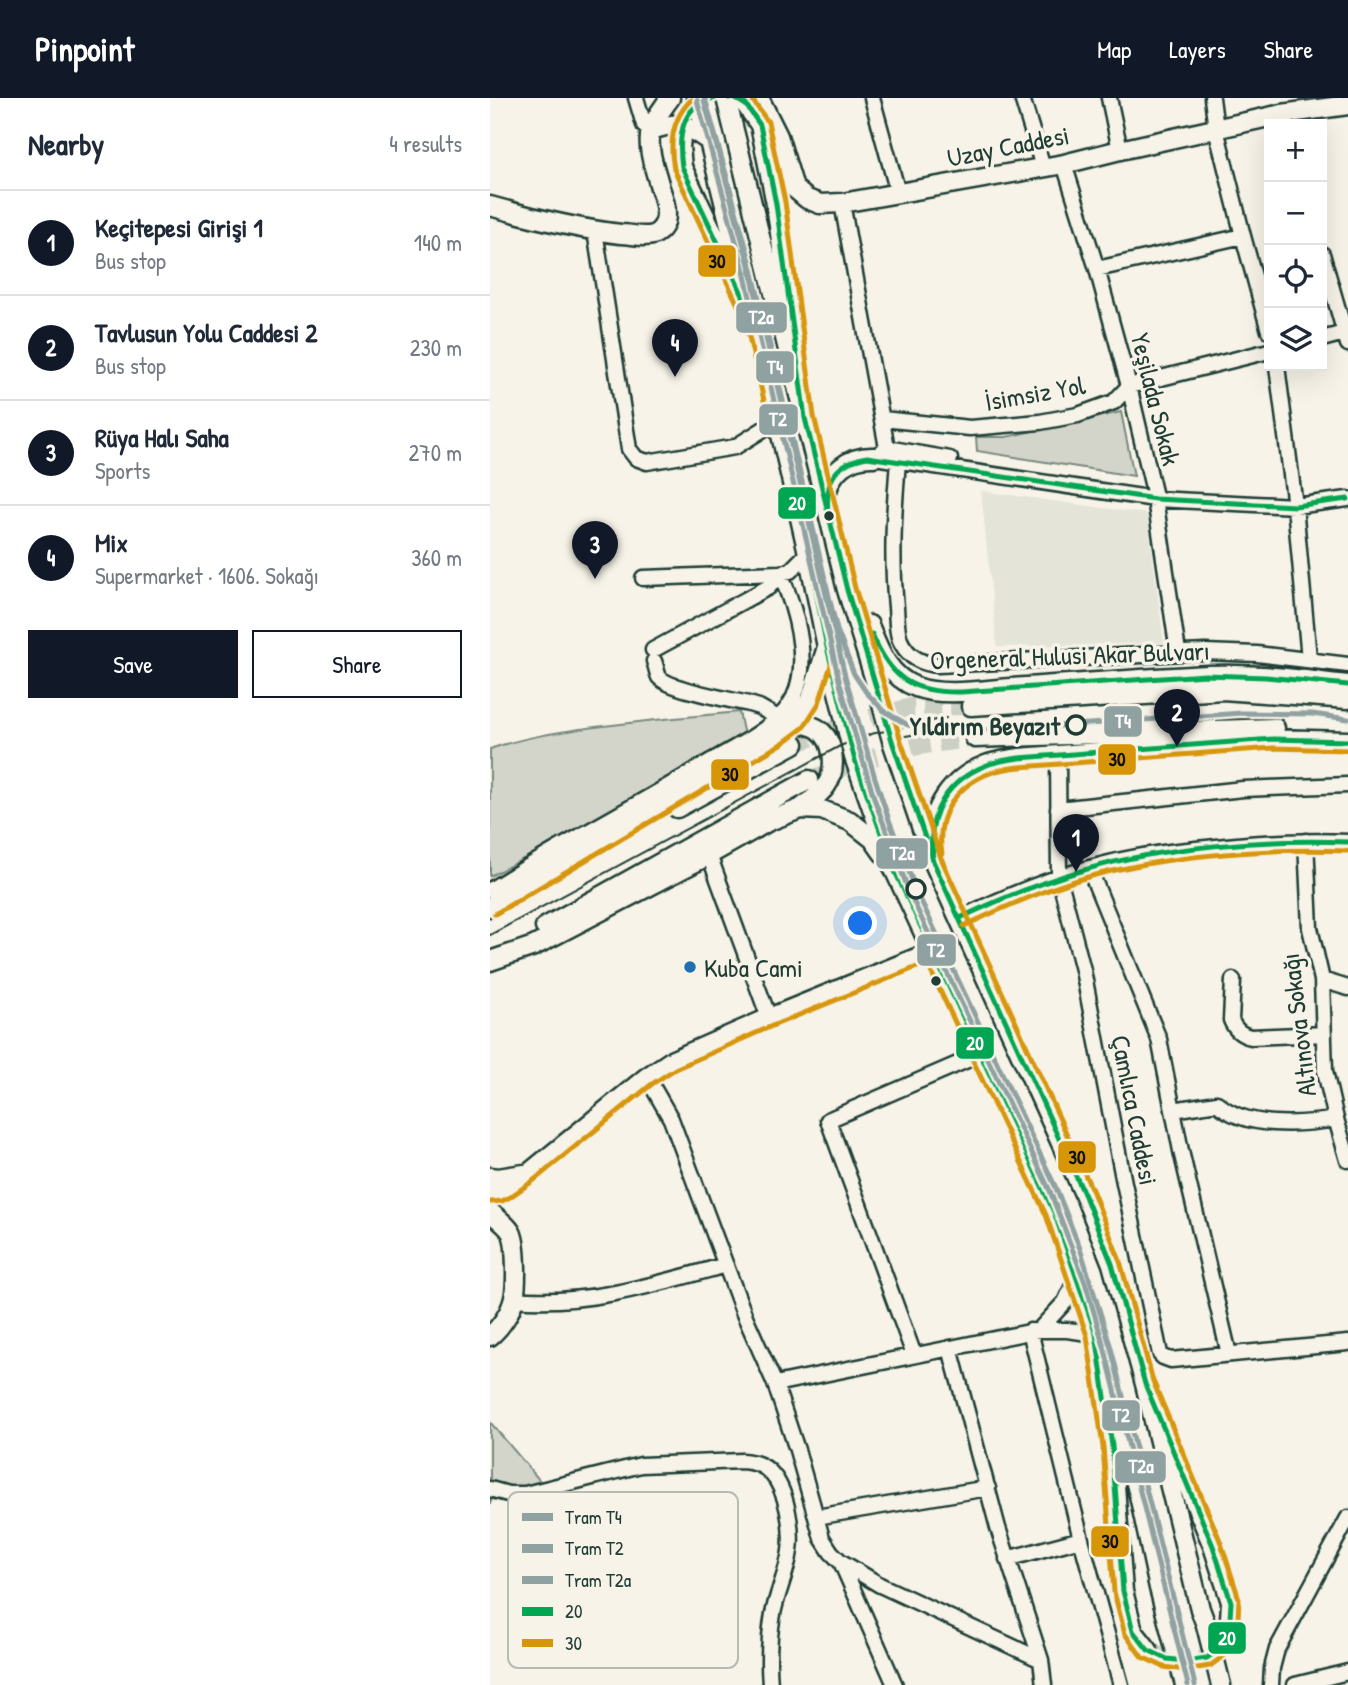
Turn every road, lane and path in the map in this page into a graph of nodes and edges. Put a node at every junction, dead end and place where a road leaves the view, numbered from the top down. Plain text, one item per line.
1 (636, 98) edge
2 (670, 98) edge
3 (696, 98) edge
4 (726, 98) edge
5 (769, 98) edge
6 (872, 98) edge
7 (1022, 98) edge
8 (1109, 98) edge
9 (1212, 98) edge
10 (753, 101) edge
11 (1348, 105) edge
12 (1283, 119) edge
13 (1264, 122) edge
14 (1216, 129) junction
15 (651, 130) junction
16 (681, 136) tunnel mouth
17 (778, 136) junction
18 (709, 141) junction
19 (1120, 150) junction
20 (1064, 164) junction
21 (1043, 167) junction
22 (898, 193) junction
23 (842, 203) junction
24 (490, 206) edge
25 (595, 231) junction
26 (1243, 236) junction
27 (1097, 269) junction
28 (1327, 270) edge
29 (1264, 313) edge
30 (753, 317) junction
31 (1347, 336) edge
32 (1327, 338) edge
33 (1264, 352) edge
34 (1278, 371) edge
35 (1129, 386) junction
36 (805, 418) junction
37 (882, 419) junction
38 (778, 420) junction
39 (881, 452) junction
40 (898, 461) junction
41 (1154, 496) junction
42 (1348, 499) edge
43 (826, 500) junction
44 (1295, 506) junction
45 (808, 553) junction
46 (780, 573) junction
47 (643, 578) dead end
48 (847, 590) junction
49 (827, 647) junction
50 (1178, 652) junction
51 (1309, 659) junction
52 (1348, 665) edge
53 (1348, 685) edge
54 (1348, 699) edge
55 (971, 706) tunnel mouth
56 (787, 720) junction
57 (975, 738) tunnel mouth
58 (1348, 741) edge
59 (794, 744) tunnel mouth
60 (1058, 756) junction
61 (809, 780) tunnel mouth
62 (1348, 785) edge
63 (800, 808) junction
64 (1058, 809) junction
65 (1306, 841) junction
66 (1348, 842) edge
67 (709, 855) junction
68 (933, 861) junction
69 (893, 867) junction
70 (1088, 868) junction
71 (1059, 877) junction
72 (490, 890) edge
73 (490, 907) edge
74 (490, 912) edge
75 (960, 918) junction
76 (931, 952) junction
77 (490, 959) edge
78 (1233, 980) dead end
79 (1322, 980) junction
80 (1348, 988) edge
81 (769, 1018) junction
82 (1324, 1034) junction
83 (981, 1054) junction
84 (647, 1077) junction
85 (1173, 1110) junction
86 (1336, 1119) junction
87 (1348, 1160) edge
88 (528, 1174) junction
89 (490, 1177) edge
90 (490, 1193) edge
91 (490, 1213) edge
92 (490, 1227) edge
93 (515, 1257) junction
94 (726, 1265) junction
95 (1077, 1278) junction
96 (514, 1299) junction
97 (1035, 1330) junction
98 (490, 1336) edge
99 (1098, 1338) junction
100 (1348, 1343) edge
101 (950, 1348) junction
102 (1229, 1354) junction
103 (914, 1355) junction
104 (775, 1384) junction
105 (1145, 1384) junction
106 (988, 1488) junction
107 (490, 1489) edge
108 (533, 1492) edge
109 (508, 1494) edge
110 (816, 1517) junction
111 (1348, 1518) edge
112 (1081, 1539) junction
113 (1007, 1559) junction
114 (840, 1561) junction
115 (1229, 1635) dead end
116 (1148, 1650) tunnel mouth
117 (1041, 1660) junction
118 (1348, 1672) edge
119 (770, 1685) edge
120 (895, 1685) edge
121 (1044, 1685) edge
122 (1121, 1685) edge
123 (1185, 1685) edge
124 (1221, 1685) edge
125 (1271, 1685) edge
126 (1295, 1685) edge

1 - 15 street
2 - 15 main road
3 - 18 main road
4 - 36 main road
5 - 17 street
6 - 22 street
7 - 21 street
8 - 19 street
9 - 14 street
10 - 17 main road, Uzay Caddesi
10 - 36 main road
11 - 12 main road, Uzay Caddesi
13 - 14 main road, Uzay Caddesi
14 - 19 main road, Uzay Caddesi
14 - 26 street
15 - 18 main road
15 - 25 main road
16 - 30 main road
17 - 23 main road, Uzay Caddesi
18 - 30 main road
19 - 20 main road, Uzay Caddesi
20 - 21 main road, Uzay Caddesi
20 - 27 street, Yeşilada Sokak
21 - 22 main road, Uzay Caddesi
22 - 23 main road, Uzay Caddesi
23 - 37 street
24 - 25 main road
25 - 38 street
26 - 27 street
26 - 29 street
27 - 35 street, Yeşilada Sokak
28 - 31 street
30 - 38 main road
31 - 32 street
33 - 35 street, İsimsiz Yol
34 - 44 street
35 - 37 street, İsimsiz Yol
35 - 41 street, Yeşilada Sokak
36 - 43 main road
37 - 39 street
38 - 45 main road
39 - 40 street
39 - 41 street
39 - 43 main road
40 - 41 street
40 - 50 street
41 - 44 street
41 - 50 street, Yeşilada Sokak
42 - 44 street
43 - 48 main road
44 - 51 street
45 - 46 street
45 - 49 main road
46 - 47 street
46 - 56 street
46 - 56 street
48 - 53 main road, Orgeneral Hulusi Akar Bulvarı
48 - 68 main road
49 - 56 main road
49 - 69 main road
50 - 51 street
51 - 52 street
54 - 55 main road, Orgeneral Hulusi Akar Bulvarı
56 - 63 main road
56 - 72 street
56 - 73 main road
57 - 58 main road
58 - 60 main road
59 - 74 main road
60 - 64 street, Çamlıca Caddesi
60 - 68 main road
61 - 77 main road
62 - 64 street
63 - 67 main road
63 - 69 main road
64 - 71 street, Çamlıca Caddesi
65 - 66 street
65 - 70 street
65 - 79 street, Altınova Sokağı
67 - 77 main road
67 - 81 street
68 - 75 main road
69 - 76 main road
70 - 71 street
70 - 85 street
71 - 75 street
71 - 102 street, Çamlıca Caddesi
75 - 105 main road
76 - 81 main road
76 - 83 main road
78 - 82 street
79 - 80 street
79 - 82 street, Altınova Sokağı
81 - 84 main road
82 - 86 street, Altınova Sokağı
83 - 95 main road
83 - 103 street
84 - 88 main road
84 - 94 street
85 - 86 street
85 - 102 street
86 - 87 street, Altınova Sokağı
88 - 89 main road
88 - 90 main road
91 - 93 main road
92 - 93 main road
93 - 96 main road
94 - 96 street
94 - 104 street
95 - 97 street
95 - 99 main road
96 - 98 main road
97 - 99 street
97 - 101 street
97 - 112 street
99 - 116 main road
99 - 123 main road
100 - 102 street
101 - 103 street
101 - 106 street
103 - 104 street
104 - 110 street
105 - 115 main road
105 - 124 main road
106 - 110 street
106 - 113 street
107 - 109 street
108 - 119 street
110 - 114 street
111 - 125 street
112 - 113 street
112 - 122 street
113 - 117 street
114 - 117 street
114 - 120 street
117 - 121 street
118 - 126 street

